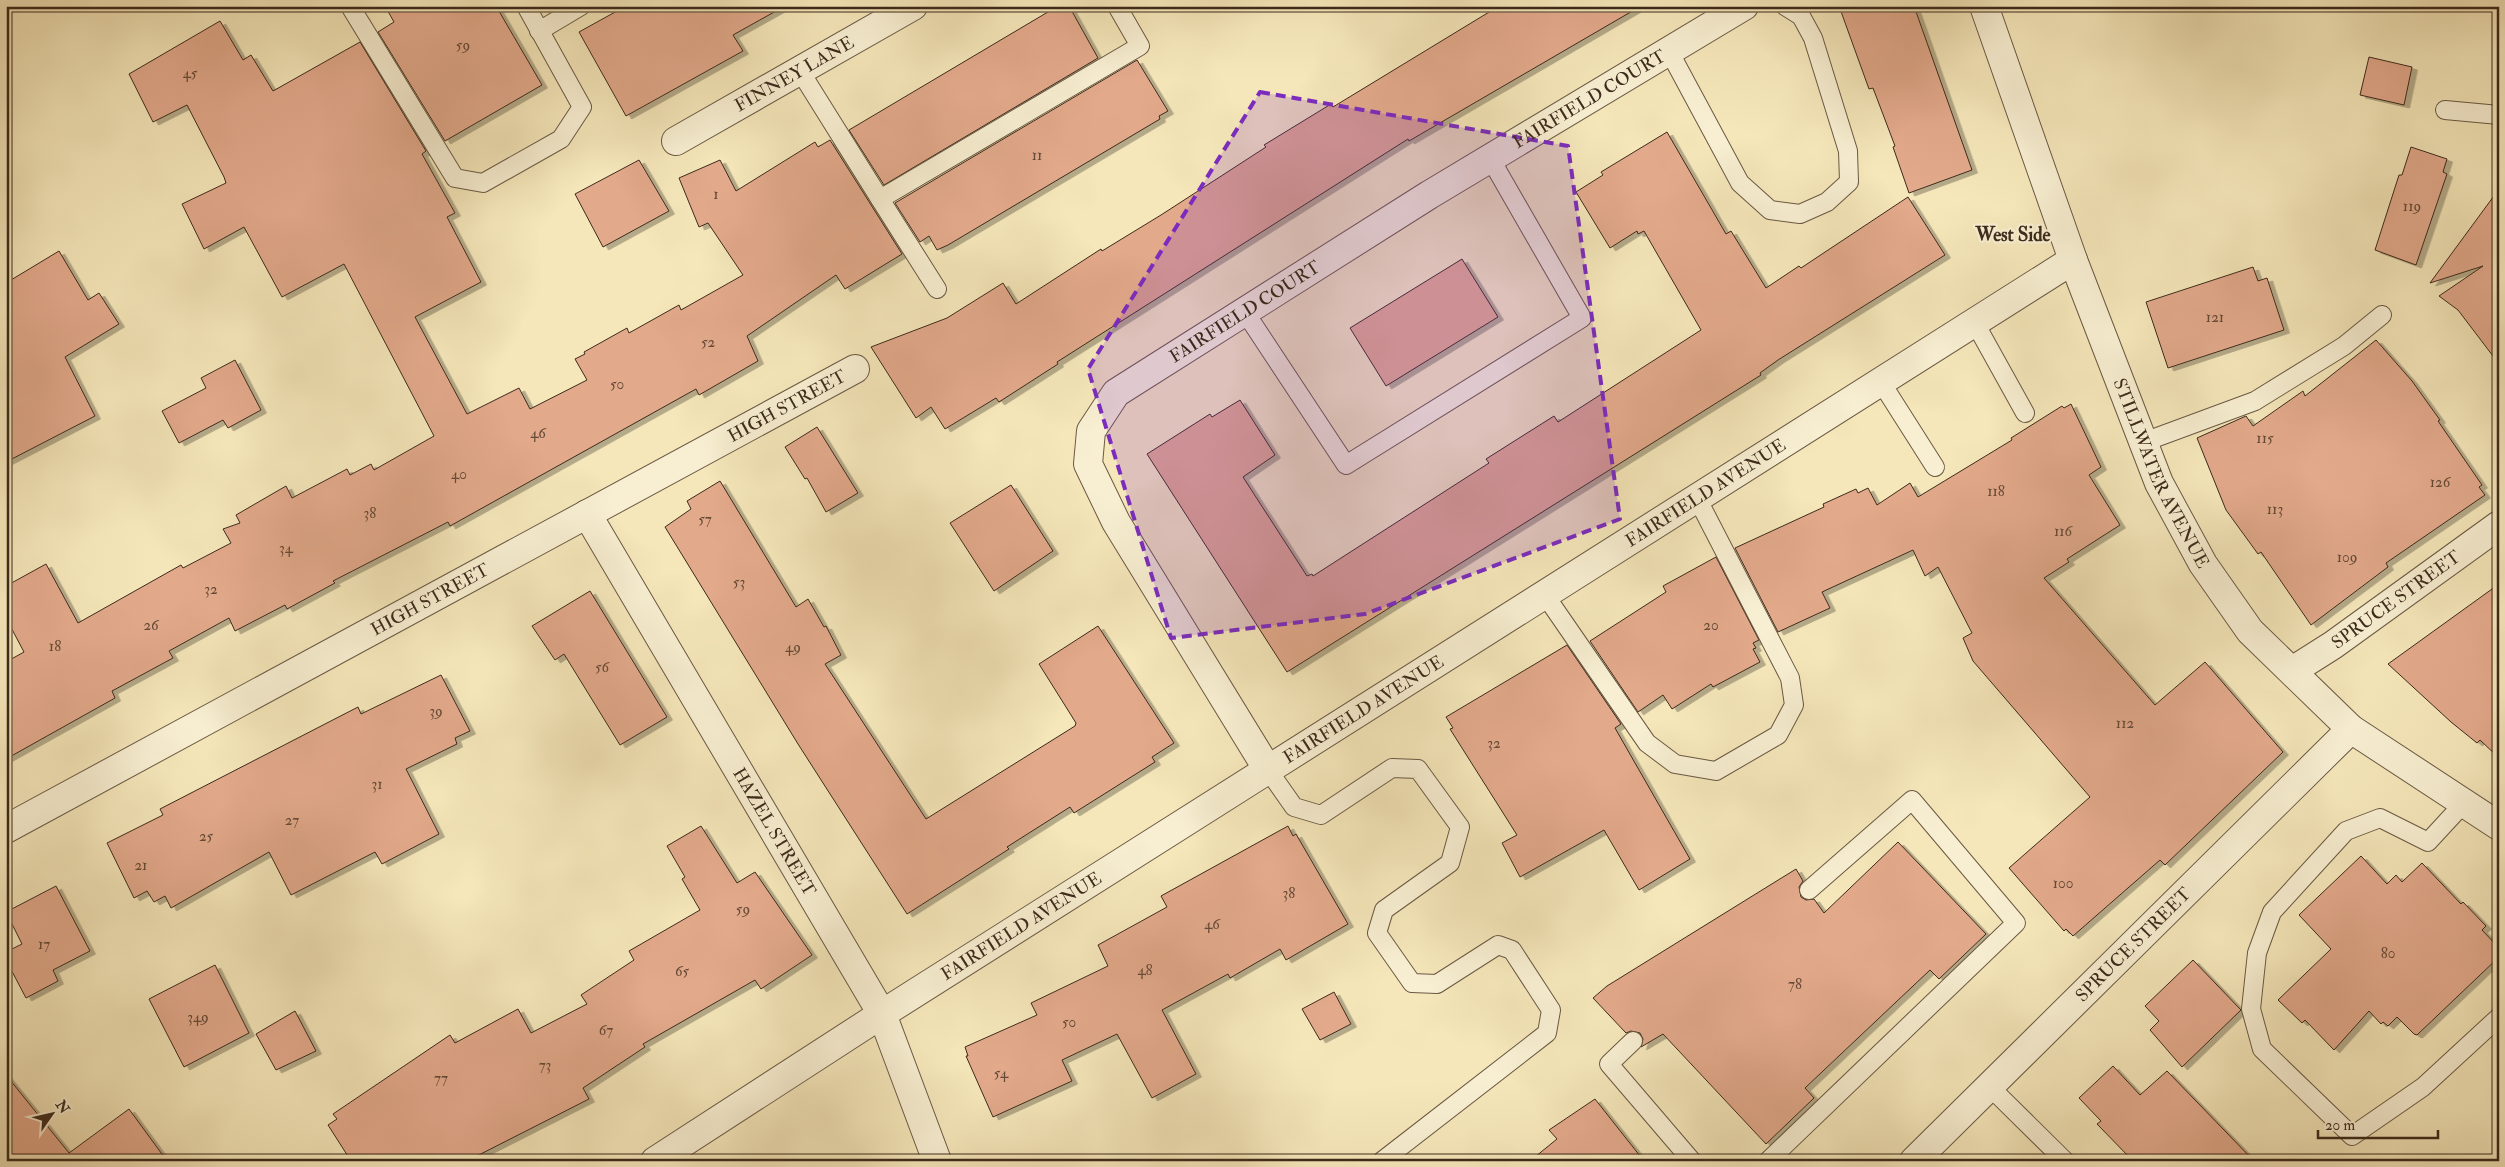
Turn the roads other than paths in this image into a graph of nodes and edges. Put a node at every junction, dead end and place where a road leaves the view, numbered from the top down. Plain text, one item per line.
1 (350, 6) edge
2 (526, 6) edge
3 (581, 6) edge
4 (914, 6) edge
5 (1117, 6) edge
6 (1744, 6) edge
7 (1785, 6) edge
8 (1984, 6) edge
9 (539, 30) junction
10 (1669, 51) junction
11 (800, 71) junction
12 (2445, 110) dead end
13 (2499, 115) edge
14 (676, 140) dead end
15 (1490, 158) junction
16 (880, 199) junction
17 (2073, 260) junction
18 (937, 289) dead end
19 (1245, 312) junction
20 (2382, 315) dead end
21 (1975, 322) junction
22 (855, 369) dead end
23 (1881, 382) junction
24 (2025, 413) dead end
25 (2144, 442) junction
26 (1935, 467) dead end
27 (1698, 498) junction
28 (587, 514) junction
29 (2499, 525) edge
30 (1545, 594) junction
31 (2292, 671) junction
32 (2351, 729) junction
33 (1268, 770) junction
34 (2464, 803) junction
35 (2499, 826) edge
36 (6, 829) edge
37 (1809, 890) dead end
38 (882, 1014) junction
39 (2496, 1025) edge
40 (1633, 1041) dead end
41 (1989, 1086) junction
42 (655, 1161) edge
43 (936, 1161) edge
44 (1382, 1161) edge
45 (1692, 1161) edge
46 (1768, 1161) edge
47 (1914, 1161) edge
48 (2065, 1161) edge

1 - 9 lane
2 - 9 lane
3 - 9 lane
4 - 11 street, FINNEY LANE
5 - 16 lane
6 - 10 street, FAIRFIELD COURT
7 - 10 lane
8 - 17 street, STILLWATER AVENUE
10 - 15 street, FAIRFIELD COURT
11 - 14 street, FINNEY LANE
11 - 16 lane
12 - 13 lane
15 - 19 street, FAIRFIELD COURT
15 - 19 lane
16 - 18 lane
17 - 21 street, FAIRFIELD AVENUE
17 - 25 street, STILLWATER AVENUE
19 - 33 street, FAIRFIELD COURT
20 - 25 lane
21 - 23 street, FAIRFIELD AVENUE
21 - 24 lane
22 - 28 street, HIGH STREET
23 - 26 lane
23 - 27 street, FAIRFIELD AVENUE
25 - 31 street, STILLWATER AVENUE
27 - 30 street, FAIRFIELD AVENUE
27 - 30 lane
28 - 36 street, HIGH STREET
28 - 38 street, HAZEL STREET
29 - 31 street, SPRUCE STREET
30 - 33 street, FAIRFIELD AVENUE
31 - 32 street, STILLWATER AVENUE
32 - 34 street, STILLWATER AVENUE
32 - 41 street, SPRUCE STREET
33 - 38 street, FAIRFIELD AVENUE
33 - 44 lane
34 - 35 street, STILLWATER AVENUE
34 - 39 lane
37 - 46 lane
38 - 42 street, FAIRFIELD AVENUE
38 - 43 street, HAZEL STREET
40 - 45 lane
41 - 47 street, SPRUCE STREET
41 - 48 lane

